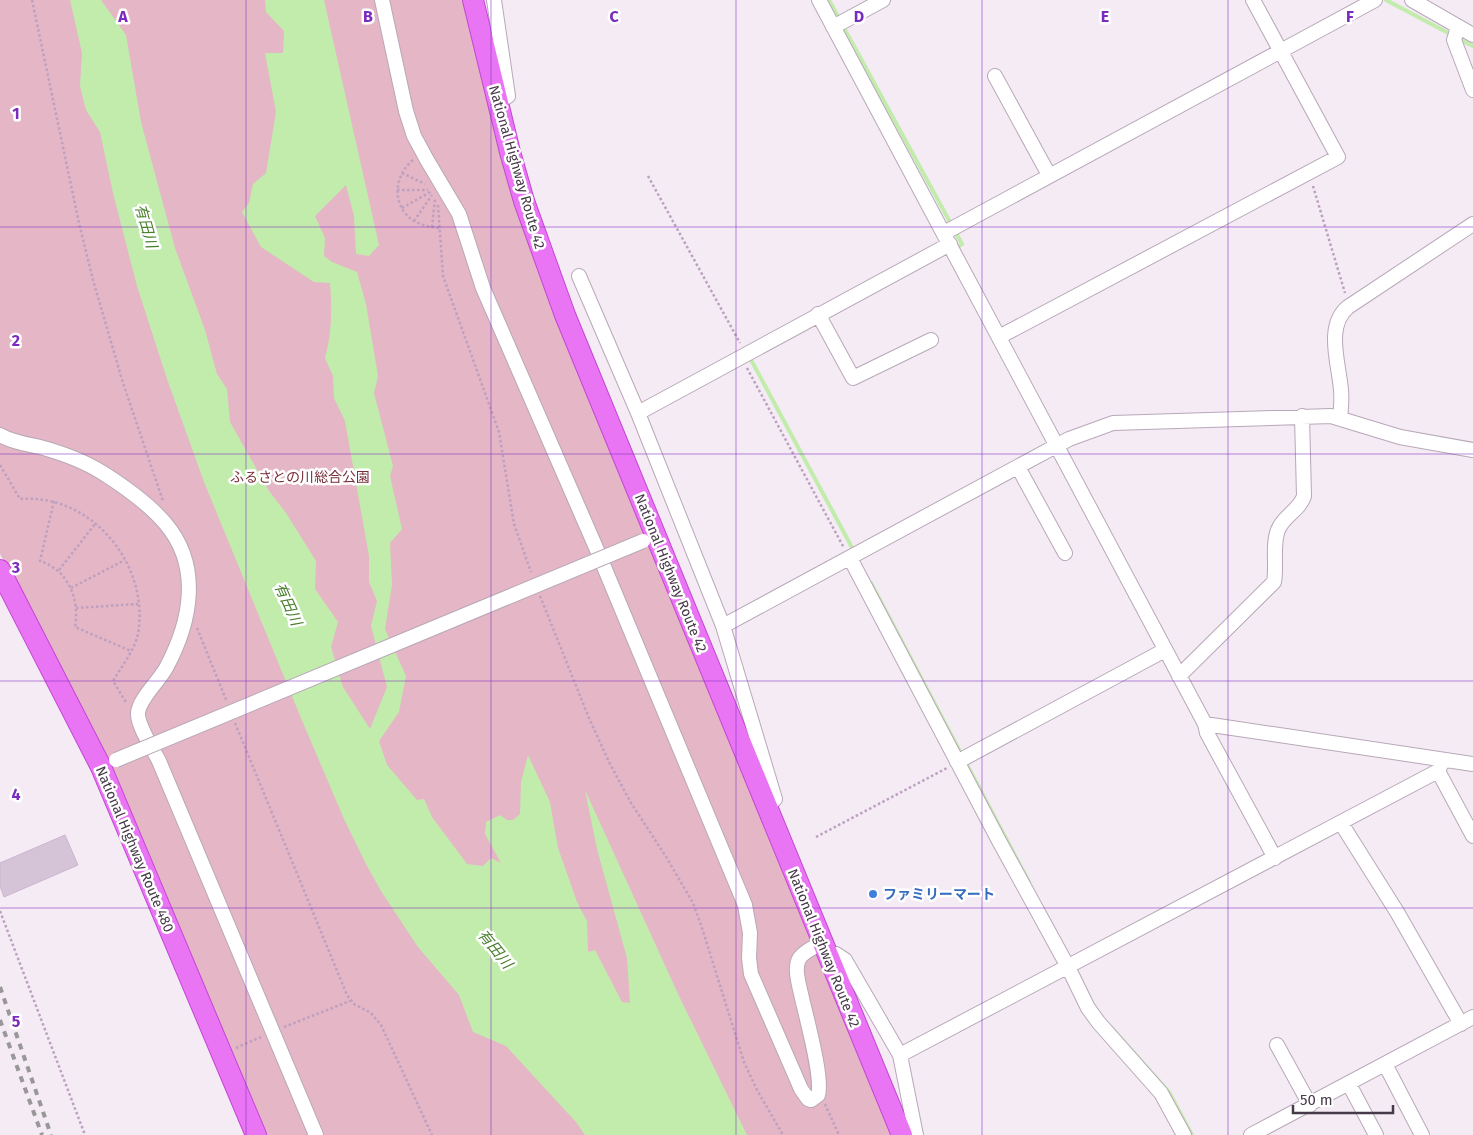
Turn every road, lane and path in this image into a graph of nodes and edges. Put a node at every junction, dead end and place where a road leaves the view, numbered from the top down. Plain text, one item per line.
1 (32, 0) edge
2 (382, 0) edge
3 (473, 0) edge
4 (494, 0) edge
5 (819, 0) edge
6 (883, 0) edge
7 (1253, 0) edge
8 (1375, 0) edge
9 (1412, 0) edge
10 (833, 26) junction
11 (1458, 27) junction
12 (1473, 35) edge
13 (1280, 52) junction
14 (995, 76) dead end
15 (1473, 90) edge
16 (497, 103) junction
17 (423, 153) junction
18 (1309, 172) junction
19 (402, 173) junction
20 (1049, 175) junction
21 (648, 176) dead end
22 (436, 182) junction
23 (397, 190) junction
24 (402, 209) junction
25 (414, 221) junction
26 (1473, 224) edge
27 (432, 227) junction
28 (439, 228) junction
29 (947, 239) junction
30 (579, 276) dead end
31 (1348, 307) junction
32 (818, 314) junction
33 (999, 337) junction
34 (931, 340) dead end
35 (743, 354) junction
36 (638, 413) junction
37 (1302, 416) junction
38 (1340, 418) junction
39 (0, 435) edge
40 (1057, 446) junction
41 (1473, 450) edge
42 (0, 465) edge
43 (1018, 467) junction
44 (54, 501) junction
45 (164, 503) dead end
46 (95, 524) junction
47 (649, 538) junction
48 (1065, 553) dead end
49 (850, 558) junction
50 (126, 560) junction
51 (0, 570) edge
52 (59, 570) junction
53 (531, 573) dead end
54 (71, 588) junction
55 (538, 590) dead end
56 (138, 604) junction
57 (76, 608) junction
58 (188, 608) junction
59 (723, 626) junction
60 (1165, 650) junction
61 (131, 652) junction
62 (1179, 676) junction
63 (229, 708) dead end
64 (233, 717) dead end
65 (140, 722) junction
66 (1205, 724) junction
67 (957, 762) junction
68 (109, 764) junction
69 (1473, 764) edge
70 (1441, 766) junction
71 (766, 807) junction
72 (1341, 822) junction
73 (1473, 836) edge
74 (816, 837) dead end
75 (1275, 858) junction
76 (0, 911) edge
77 (825, 949) junction
78 (1068, 967) junction
79 (350, 1001) junction
80 (1473, 1017) edge
81 (1461, 1024) junction
82 (266, 1035) junction
83 (1277, 1045) dead end
84 (230, 1051) dead end
85 (900, 1055) junction
86 (1385, 1064) junction
87 (1349, 1084) junction
88 (819, 1086) junction
89 (1310, 1104) junction
90 (85, 1135) edge
91 (256, 1135) edge
92 (316, 1135) edge
93 (432, 1135) edge
94 (783, 1135) edge
95 (839, 1135) edge
96 (902, 1135) edge
97 (916, 1135) edge
98 (1184, 1135) edge
99 (1251, 1135) edge
100 (1376, 1135) edge
101 (1422, 1135) edge

1 - 45 path
2 - 17 street
3 - 16 highway, National Highway Route 42
4 - 16 street
5 - 10 street
6 - 10 street
7 - 13 street
8 - 13 street
9 - 11 street
10 - 29 street
11 - 12 street
11 - 15 street
13 - 18 street
13 - 20 street
14 - 20 street
16 - 47 highway, National Highway Route 42
17 - 19 path
17 - 22 street
18 - 31 path
18 - 33 street
19 - 22 path
19 - 23 path
20 - 29 street
21 - 35 path
22 - 23 path
22 - 24 path
22 - 25 path
22 - 27 path
22 - 28 path
22 - 88 street
23 - 24 path
24 - 25 path
25 - 27 path
26 - 31 street
27 - 28 path
28 - 53 path
29 - 32 street
29 - 33 street
30 - 36 street
31 - 38 street
32 - 34 street
32 - 35 street
33 - 40 street
35 - 36 street
35 - 49 path
36 - 59 street
37 - 38 street
37 - 40 street
37 - 62 street
38 - 41 street
39 - 58 street
40 - 43 street
40 - 60 street
42 - 44 path
43 - 48 street
43 - 49 street
44 - 46 path
44 - 52 path
46 - 50 path
46 - 52 path
47 - 68 street, bridge
47 - 71 highway, National Highway Route 42
49 - 59 street
49 - 67 street
50 - 54 path
50 - 56 path
51 - 68 highway, National Highway Route 480
52 - 54 path
54 - 57 path
55 - 94 path
56 - 57 path
56 - 61 path
57 - 61 path
58 - 63 path
58 - 65 street
59 - 71 street
60 - 62 street
60 - 67 street
61 - 65 path
62 - 66 street
64 - 79 path
65 - 82 street
66 - 70 street
66 - 75 street
67 - 74 path
67 - 78 street
68 - 91 highway, National Highway Route 480
69 - 70 street
70 - 72 street
70 - 73 street
71 - 77 highway, National Highway Route 42
72 - 75 street
72 - 81 street
75 - 78 street
76 - 90 path
77 - 85 street
77 - 88 street
77 - 96 highway, National Highway Route 42
78 - 85 street
78 - 98 street
79 - 82 path
79 - 93 path
80 - 81 street
81 - 86 street
82 - 84 path
82 - 92 street
83 - 89 street
85 - 97 street
86 - 87 street
86 - 101 street
87 - 89 street
87 - 100 street
88 - 95 path
89 - 99 street

